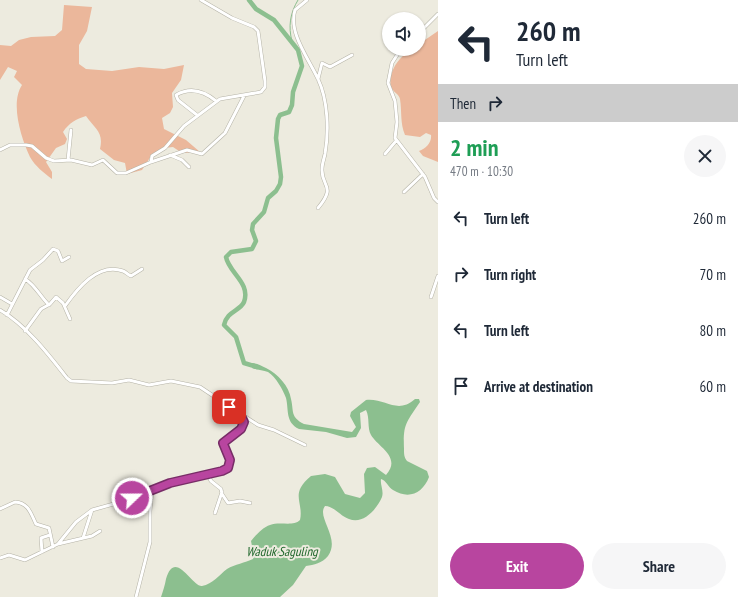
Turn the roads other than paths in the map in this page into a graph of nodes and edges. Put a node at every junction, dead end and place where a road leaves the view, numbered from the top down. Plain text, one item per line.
1 (201, 0) edge
2 (307, 0) edge
3 (438, 14) edge
4 (426, 26) edge
5 (352, 55) dead end
6 (396, 56) edge
7 (318, 79) junction
8 (244, 96) junction
9 (216, 101) junction
10 (197, 115) junction
11 (71, 130) dead end
12 (396, 140) junction
13 (0, 150) edge
14 (385, 154) dead end
15 (170, 156) junction
16 (68, 160) junction
17 (151, 162) junction
18 (190, 167) dead end
19 (423, 174) junction
20 (404, 192) dead end
21 (438, 202) edge
22 (318, 208) dead end
23 (69, 257) dead end
24 (142, 269) dead end
25 (438, 276) edge
26 (25, 280) junction
27 (0, 297) edge
28 (431, 297) dead end
29 (12, 304) junction
30 (48, 305) junction
31 (65, 306) junction
32 (0, 310) edge
33 (7, 315) junction
34 (70, 319) dead end
35 (25, 331) junction
36 (233, 409) junction
37 (305, 445) dead end
38 (208, 475) junction
39 (128, 487) dead end
40 (152, 490) junction
41 (222, 492) junction
42 (128, 500) junction
43 (250, 503) dead end
44 (0, 509) edge
45 (92, 510) junction
46 (215, 513) dead end
47 (100, 531) dead end
48 (50, 534) junction
49 (83, 538) junction
50 (58, 544) junction
51 (53, 547) junction
52 (42, 552) junction
53 (0, 558) edge
54 (136, 597) edge

1 - 8 street
2 - 7 street
3 - 4 street
5 - 7 street
6 - 12 street
7 - 22 street
8 - 9 street
8 - 15 street
9 - 10 street
9 - 10 street
10 - 17 street
11 - 16 street
12 - 14 street
12 - 19 street
13 - 16 street
15 - 17 street
15 - 18 street
16 - 17 street
19 - 20 street
19 - 21 street
23 - 26 street
24 - 31 street
25 - 28 street
26 - 29 street
26 - 30 street
27 - 29 street
29 - 33 street
30 - 31 street
30 - 35 street
31 - 34 street
32 - 33 street
33 - 35 street
35 - 36 street
36 - 37 street
36 - 38 street
38 - 40 street
38 - 41 street
39 - 42 street
40 - 42 street
40 - 54 street
41 - 43 street
41 - 46 street
42 - 45 street
44 - 48 street
45 - 49 street
45 - 50 street
47 - 49 street
48 - 51 street
48 - 52 street
49 - 50 street
50 - 51 street
51 - 52 street
52 - 53 street

